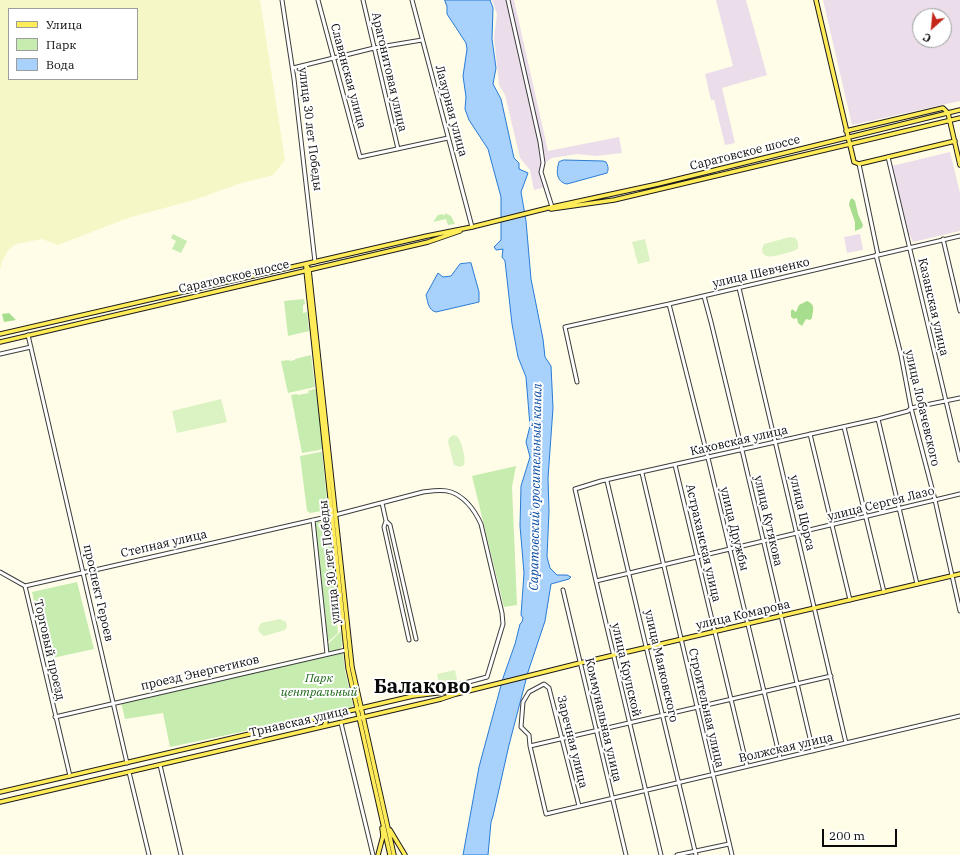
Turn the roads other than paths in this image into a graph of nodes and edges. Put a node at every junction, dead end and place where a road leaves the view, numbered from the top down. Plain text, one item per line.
1 (282, 0) edge
2 (318, 0) edge
3 (363, 0) edge
4 (412, 0) edge
5 (508, 0) edge
6 (816, 0) edge
7 (422, 40) junction
8 (374, 48) junction
9 (334, 58) junction
10 (293, 68) junction
11 (960, 110) edge
12 (948, 113) junction
13 (960, 118) edge
14 (950, 120) junction
15 (846, 131) junction
16 (448, 138) junction
17 (848, 138) junction
18 (955, 142) junction
19 (850, 144) junction
20 (398, 149) junction
21 (888, 157) junction
22 (859, 164) junction
23 (960, 165) edge
24 (596, 198) junction
25 (594, 203) junction
26 (552, 207) junction
27 (534, 212) junction
28 (472, 227) junction
29 (449, 233) junction
30 (960, 236) edge
31 (943, 239) junction
32 (910, 247) junction
33 (877, 255) junction
34 (315, 262) junction
35 (306, 264) junction
36 (307, 270) junction
37 (209, 286) junction
38 (739, 288) junction
39 (211, 292) junction
40 (704, 296) junction
41 (669, 304) junction
42 (960, 311) edge
43 (57, 321) junction
44 (59, 328) junction
45 (0, 334) edge
46 (28, 335) junction
47 (0, 342) edge
48 (31, 347) junction
49 (0, 354) edge
50 (577, 382) dead end
51 (960, 398) edge
52 (947, 402) junction
53 (912, 408) junction
54 (908, 411) junction
55 (913, 413) junction
56 (878, 419) junction
57 (844, 427) junction
58 (810, 434) junction
59 (776, 442) junction
60 (742, 450) junction
61 (708, 458) junction
62 (960, 460) edge
63 (675, 464) junction
64 (642, 473) junction
65 (607, 481) junction
66 (575, 489) joint
67 (960, 494) edge
68 (934, 500) junction
69 (382, 503) junction
70 (900, 509) junction
71 (333, 515) junction
72 (866, 517) junction
73 (313, 520) junction
74 (386, 520) junction
75 (832, 525) junction
76 (798, 533) junction
77 (764, 541) junction
78 (730, 548) junction
79 (697, 557) junction
80 (663, 566) junction
81 (0, 572) edge
82 (83, 573) junction
83 (629, 574) junction
84 (960, 574) edge
85 (952, 576) junction
86 (596, 582) junction
87 (917, 584) junction
88 (25, 586) junction
89 (563, 590) dead end
90 (884, 592) junction
91 (850, 600) junction
92 (815, 608) junction
93 (960, 611) edge
94 (781, 616) junction
95 (748, 624) junction
96 (715, 632) junction
97 (416, 639) dead end
98 (409, 640) dead end
99 (681, 640) junction
100 (646, 648) junction
101 (348, 650) junction
102 (327, 654) junction
103 (614, 656) junction
104 (580, 663) junction
105 (832, 676) junction
106 (797, 683) junction
107 (455, 685) junction
108 (489, 686) junction
109 (456, 691) junction
110 (440, 692) junction
111 (764, 692) junction
112 (424, 694) junction
113 (441, 699) junction
114 (731, 699) junction
115 (114, 704) junction
116 (696, 707) junction
117 (359, 709) junction
118 (663, 715) junction
119 (960, 716) edge
120 (55, 717) junction
121 (322, 717) junction
122 (361, 717) junction
123 (306, 721) junction
124 (341, 722) junction
125 (630, 723) junction
126 (324, 726) junction
127 (306, 730) junction
128 (596, 731) junction
129 (562, 738) junction
130 (846, 742) junction
131 (530, 746) junction
132 (813, 751) junction
133 (168, 753) junction
134 (780, 758) junction
135 (170, 762) junction
136 (128, 763) junction
137 (160, 765) junction
138 (747, 766) junction
139 (95, 770) junction
140 (129, 772) junction
141 (713, 775) junction
142 (70, 776) junction
143 (97, 779) junction
144 (678, 783) junction
145 (646, 791) junction
146 (0, 792) edge
147 (612, 799) junction
148 (0, 802) edge
149 (579, 806) junction
150 (379, 807) junction
151 (387, 823) junction
152 (729, 844) junction
153 (696, 853) edge
154 (149, 855) edge
155 (181, 855) edge
156 (374, 855) edge
157 (378, 855) edge
158 (390, 855) edge
159 (394, 855) edge
160 (405, 855) edge
161 (626, 855) edge
162 (661, 855) edge
163 (677, 855) edge
164 (732, 855) edge

1 - 10 street, улица 30 лет Победы
2 - 9 street, Славянская улица
3 - 8 street, Арагонитовая улица
4 - 7 street, Лазурная улица
5 - 26 street
6 - 15 main road
7 - 8 street
7 - 16 street, Лазурная улица
8 - 9 street
8 - 20 street, Арагонитовая улица
9 - 10 street
9 - 20 street, Славянская улица
10 - 34 street, улица 30 лет Победы
11 - 12 main road, Саратовское шоссе
12 - 14 main road
12 - 15 main road
12 - 17 main road, Саратовское шоссе
13 - 14 main road, Саратовское шоссе
14 - 18 main road
14 - 19 main road, Саратовское шоссе
15 - 17 main road
16 - 20 street
16 - 28 street, Лазурная улица
17 - 19 main road
17 - 24 main road, Саратовское шоссе
18 - 21 main road
18 - 23 main road
19 - 22 main road
19 - 25 main road, Саратовское шоссе
21 - 22 main road
21 - 32 street, Казанская улица
22 - 33 street, улица Лобачевского
24 - 25 main road
24 - 26 main road, Саратовское шоссе
25 - 27 main road, Саратовское шоссе
26 - 27 main road, Саратовское шоссе
27 - 28 main road, Саратовское шоссе
28 - 29 main road, Саратовское шоссе
29 - 34 main road, Саратовское шоссе
29 - 36 main road, Саратовское шоссе
30 - 31 street, улица Шевченко
31 - 32 street, улица Шевченко
31 - 42 street
32 - 33 street, улица Шевченко
32 - 52 street, Казанская улица
33 - 38 street, улица Шевченко
33 - 53 street, улица Лобачевского
34 - 35 main road, Саратовское шоссе
35 - 36 main road, улица 30 лет Победы
35 - 37 main road, Саратовское шоссе
36 - 39 main road, Саратовское шоссе
36 - 71 main road, улица 30 лет Победы
37 - 39 main road
37 - 43 main road, Саратовское шоссе
38 - 40 street, улица Шевченко
38 - 59 street, улица Щорса
39 - 44 main road, Саратовское шоссе
40 - 41 street, улица Шевченко
40 - 60 street, улица Кутякова
41 - 50 street, улица Шевченко
41 - 61 street, улица Дружбы
43 - 44 main road
43 - 45 main road, Саратовское шоссе
44 - 46 main road, Саратовское шоссе
46 - 47 main road, Саратовское шоссе
46 - 48 street, проспект Героев
48 - 49 street
48 - 82 street, проспект Героев
51 - 52 street, Каховская улица
52 - 53 street, Каховская улица
52 - 62 street, Казанская улица
53 - 54 street, Каховская улица
53 - 55 street, улица Лобачевского
54 - 55 street
54 - 56 street, Каховская улица
55 - 68 street, улица Лобачевского
56 - 57 street, Каховская улица
56 - 70 street
57 - 58 street, Каховская улица
57 - 72 street
58 - 59 street, Каховская улица
58 - 75 street
59 - 60 street, Каховская улица
59 - 76 street, улица Щорса
60 - 61 street, Каховская улица
60 - 77 street, улица Кутякова
61 - 63 street, Каховская улица
61 - 78 street, улица Дружбы
63 - 64 street, Каховская улица
63 - 79 street, Астраханская улица
64 - 65 street, Каховская улица
64 - 80 street, Строительная улица
65 - 66 street, Каховская улица
65 - 83 street, улица Маяковского
66 - 86 street, улица Крупской
67 - 68 street, улица Сергея Лазо
68 - 70 street, улица Сергея Лазо
68 - 85 street, улица Лобачевского
69 - 71 street, Степная улица
69 - 74 street
69 - 107 street, Степная улица
70 - 72 street, улица Сергея Лазо
70 - 87 street
71 - 73 street, Степная улица
71 - 101 main road, улица 30 лет Победы
72 - 75 street, улица Сергея Лазо
72 - 90 street
73 - 82 street, Степная улица
73 - 102 street
74 - 97 street
74 - 98 street
75 - 76 street, улица Сергея Лазо
75 - 91 street
76 - 77 street, улица Сергея Лазо
76 - 92 street, улица Щорса
77 - 78 street, улица Сергея Лазо
77 - 94 street, улица Кутякова
78 - 79 street, улица Сергея Лазо
78 - 95 street, улица Дружбы
79 - 80 street, улица Сергея Лазо
79 - 96 street, Астраханская улица
80 - 83 street, улица Сергея Лазо
80 - 99 street, Строительная улица
81 - 88 street
82 - 88 street, Степная улица
82 - 115 street, проспект Героев
83 - 86 street, улица Сергея Лазо
83 - 100 street, улица Маяковского
84 - 85 main road, улица Комарова
85 - 87 main road, улица Комарова
85 - 93 street, улица Лобачевского
86 - 103 street, улица Крупской
87 - 90 main road, улица Комарова
88 - 120 street, Торговый проезд
89 - 104 street, Коммунальная улица
90 - 91 main road, улица Комарова
91 - 92 main road, улица Комарова
92 - 94 main road, улица Комарова
92 - 105 street, улица Щорса
94 - 95 main road, улица Комарова
94 - 106 street, улица Кутякова
95 - 96 main road, улица Комарова
95 - 111 street, улица Дружбы
96 - 99 main road, улица Комарова
96 - 114 street, Астраханская улица
99 - 100 main road, улица Комарова
99 - 116 street, Строительная улица
100 - 103 main road, улица Комарова
100 - 118 street, улица Маяковского
101 - 102 street, проезд Энергетиков
101 - 117 main road, улица 30 лет Победы
102 - 115 street, проезд Энергетиков
103 - 104 main road, улица Комарова
103 - 125 street, улица Крупской
104 - 108 main road, улица Комарова
104 - 128 street, Коммунальная улица
105 - 106 street
105 - 130 street, улица Щорса
106 - 111 street
106 - 132 street, улица Кутякова
107 - 109 street
107 - 112 street
108 - 109 main road, Трнавская улица
108 - 113 main road, Трнавская улица
109 - 110 main road, Трнавская улица
110 - 112 main road, Трнавская улица
110 - 113 main road
111 - 114 street
111 - 134 street, улица Дружбы
112 - 117 main road, Трнавская улица
113 - 122 main road, Трнавская улица
114 - 116 street
114 - 138 street, Астраханская улица
115 - 120 street, проезд Энергетиков
115 - 136 street, проспект Героев
116 - 118 street
116 - 141 street, Строительная улица
117 - 121 main road, Трнавская улица
117 - 122 main road, улица 30 лет Победы
118 - 125 street
118 - 144 street, улица Маяковского
119 - 130 street, Волжская улица
120 - 142 street, Торговый проезд
121 - 123 main road, Трнавская улица
121 - 126 main road
122 - 124 main road, Трнавская улица
122 - 150 main road
122 - 151 main road, улица 30 лет Победы
123 - 127 main road
123 - 133 main road, Трнавская улица
124 - 126 main road, Трнавская улица
124 - 156 street
125 - 128 street
125 - 145 street, улица Крупской
126 - 127 main road, Трнавская улица
127 - 135 main road, Трнавская улица
128 - 129 street
128 - 147 street, Коммунальная улица
129 - 131 street
129 - 131 street, Заречная улица
129 - 149 street, Заречная улица
130 - 132 street, Волжская улица
131 - 149 street, Волжская улица
132 - 134 street, Волжская улица
133 - 135 main road
133 - 136 main road, Трнавская улица
134 - 138 street, Волжская улица
135 - 137 main road, Трнавская улица
136 - 139 main road, Трнавская улица
136 - 140 main road, проспект Героев
137 - 140 main road, Трнавская улица
137 - 155 street
138 - 141 street, Волжская улица
139 - 142 main road, Трнавская улица
139 - 143 main road
140 - 143 main road, Трнавская улица
140 - 154 street, проспект Героев
141 - 144 street, Волжская улица
141 - 152 street, Строительная улица
142 - 146 main road, Трнавская улица
143 - 148 main road, Трнавская улица
144 - 145 street, Волжская улица
144 - 153 street, улица Маяковского
145 - 147 street, Волжская улица
145 - 162 street, улица Крупской
147 - 149 street, Волжская улица
147 - 161 street, Коммунальная улица
150 - 157 main road
150 - 158 main road
151 - 159 main road, улица 30 лет Победы
151 - 160 main road
152 - 153 street
152 - 164 street, Строительная улица
153 - 163 street

